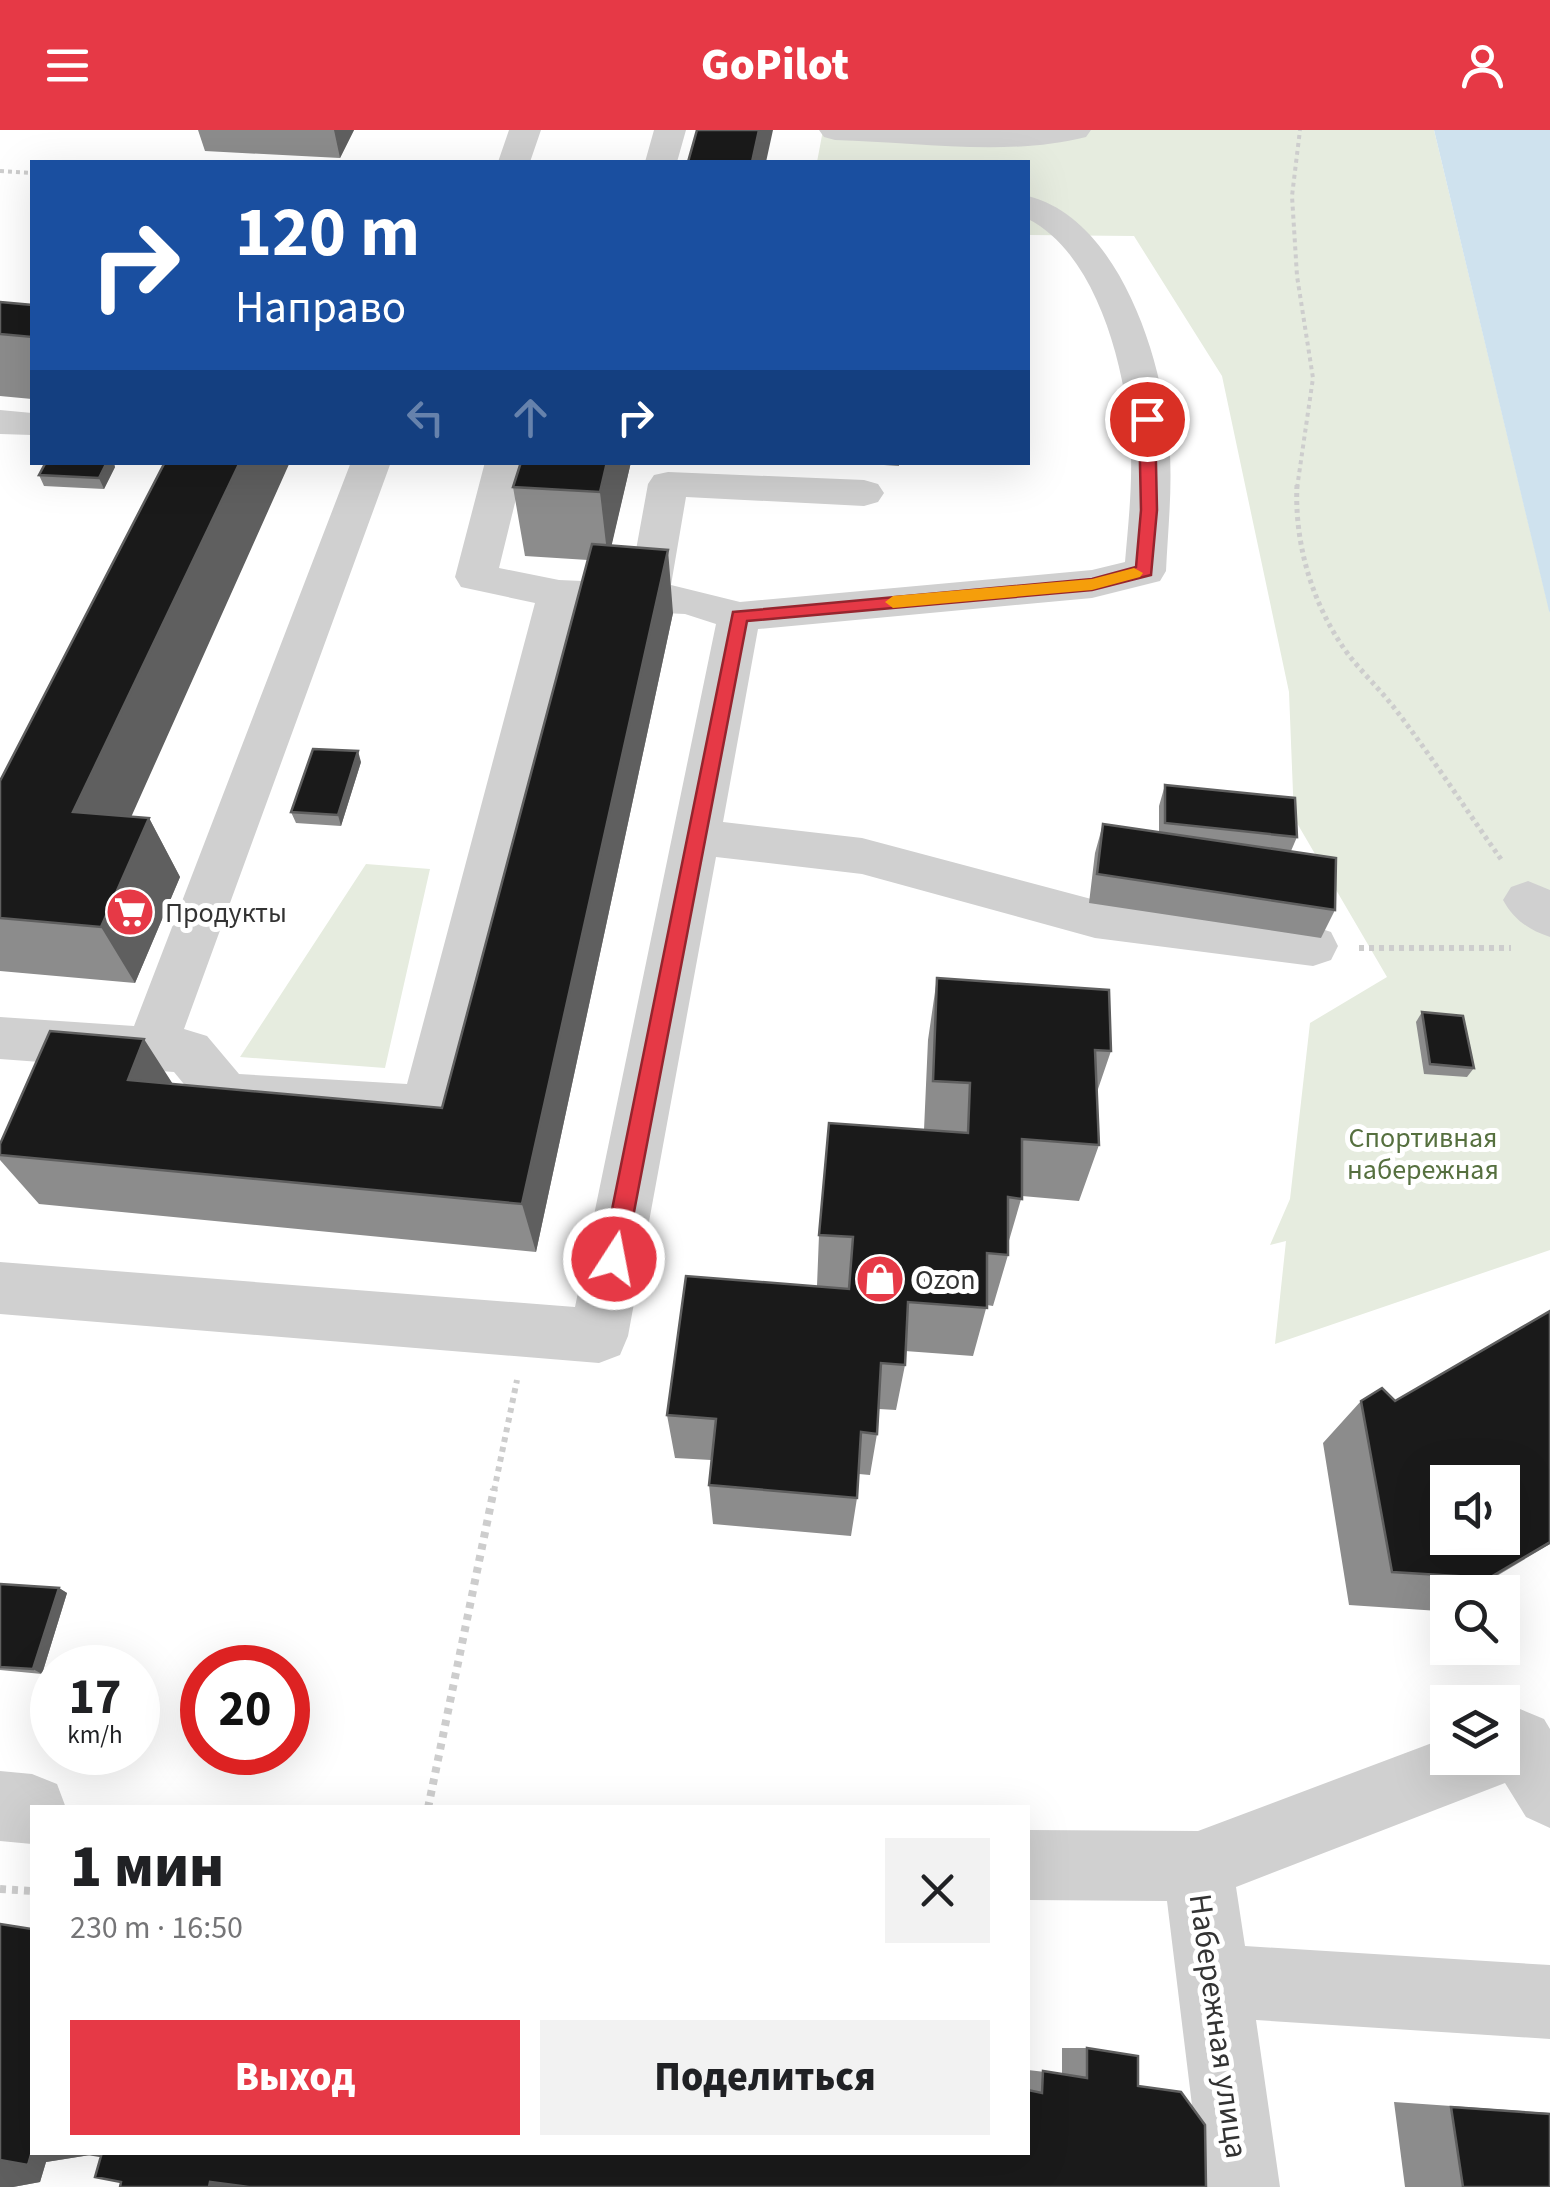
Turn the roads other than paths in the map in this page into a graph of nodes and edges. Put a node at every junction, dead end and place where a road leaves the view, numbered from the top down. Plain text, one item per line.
1 (526, 130) edge
2 (670, 130) edge
3 (835, 130) edge
4 (1075, 130) edge
5 (515, 160) edge
6 (662, 160) edge
7 (832, 160) edge
8 (1030, 207) edge
9 (0, 422) edge
10 (30, 424) edge
11 (370, 465) edge
12 (504, 465) edge
13 (864, 494) dead end
14 (559, 594) junction
15 (648, 599) junction
16 (739, 616) junction
17 (696, 837) junction
18 (1313, 946) edge
19 (0, 1038) edge
20 (151, 1049) junction
21 (0, 1288) edge
22 (1521, 1755) edge
23 (0, 1806) edge
24 (30, 1810) edge
25 (1030, 1865) edge
26 (1198, 1866) junction
27 (1214, 1981) junction
28 (1550, 2002) edge
29 (1241, 2187) edge

1 - 5 street
2 - 6 street
3 - 4 street
3 - 7 street
8 - 16 street
9 - 10 street
11 - 20 street
12 - 14 street
13 - 15 street
14 - 15 street
14 - 20 street
15 - 16 street
16 - 17 street
17 - 18 street
17 - 21 street
19 - 20 street
22 - 26 street
23 - 24 street
25 - 26 street
26 - 27 street, Набережная улица
27 - 28 street
27 - 29 street, Набережная улица

